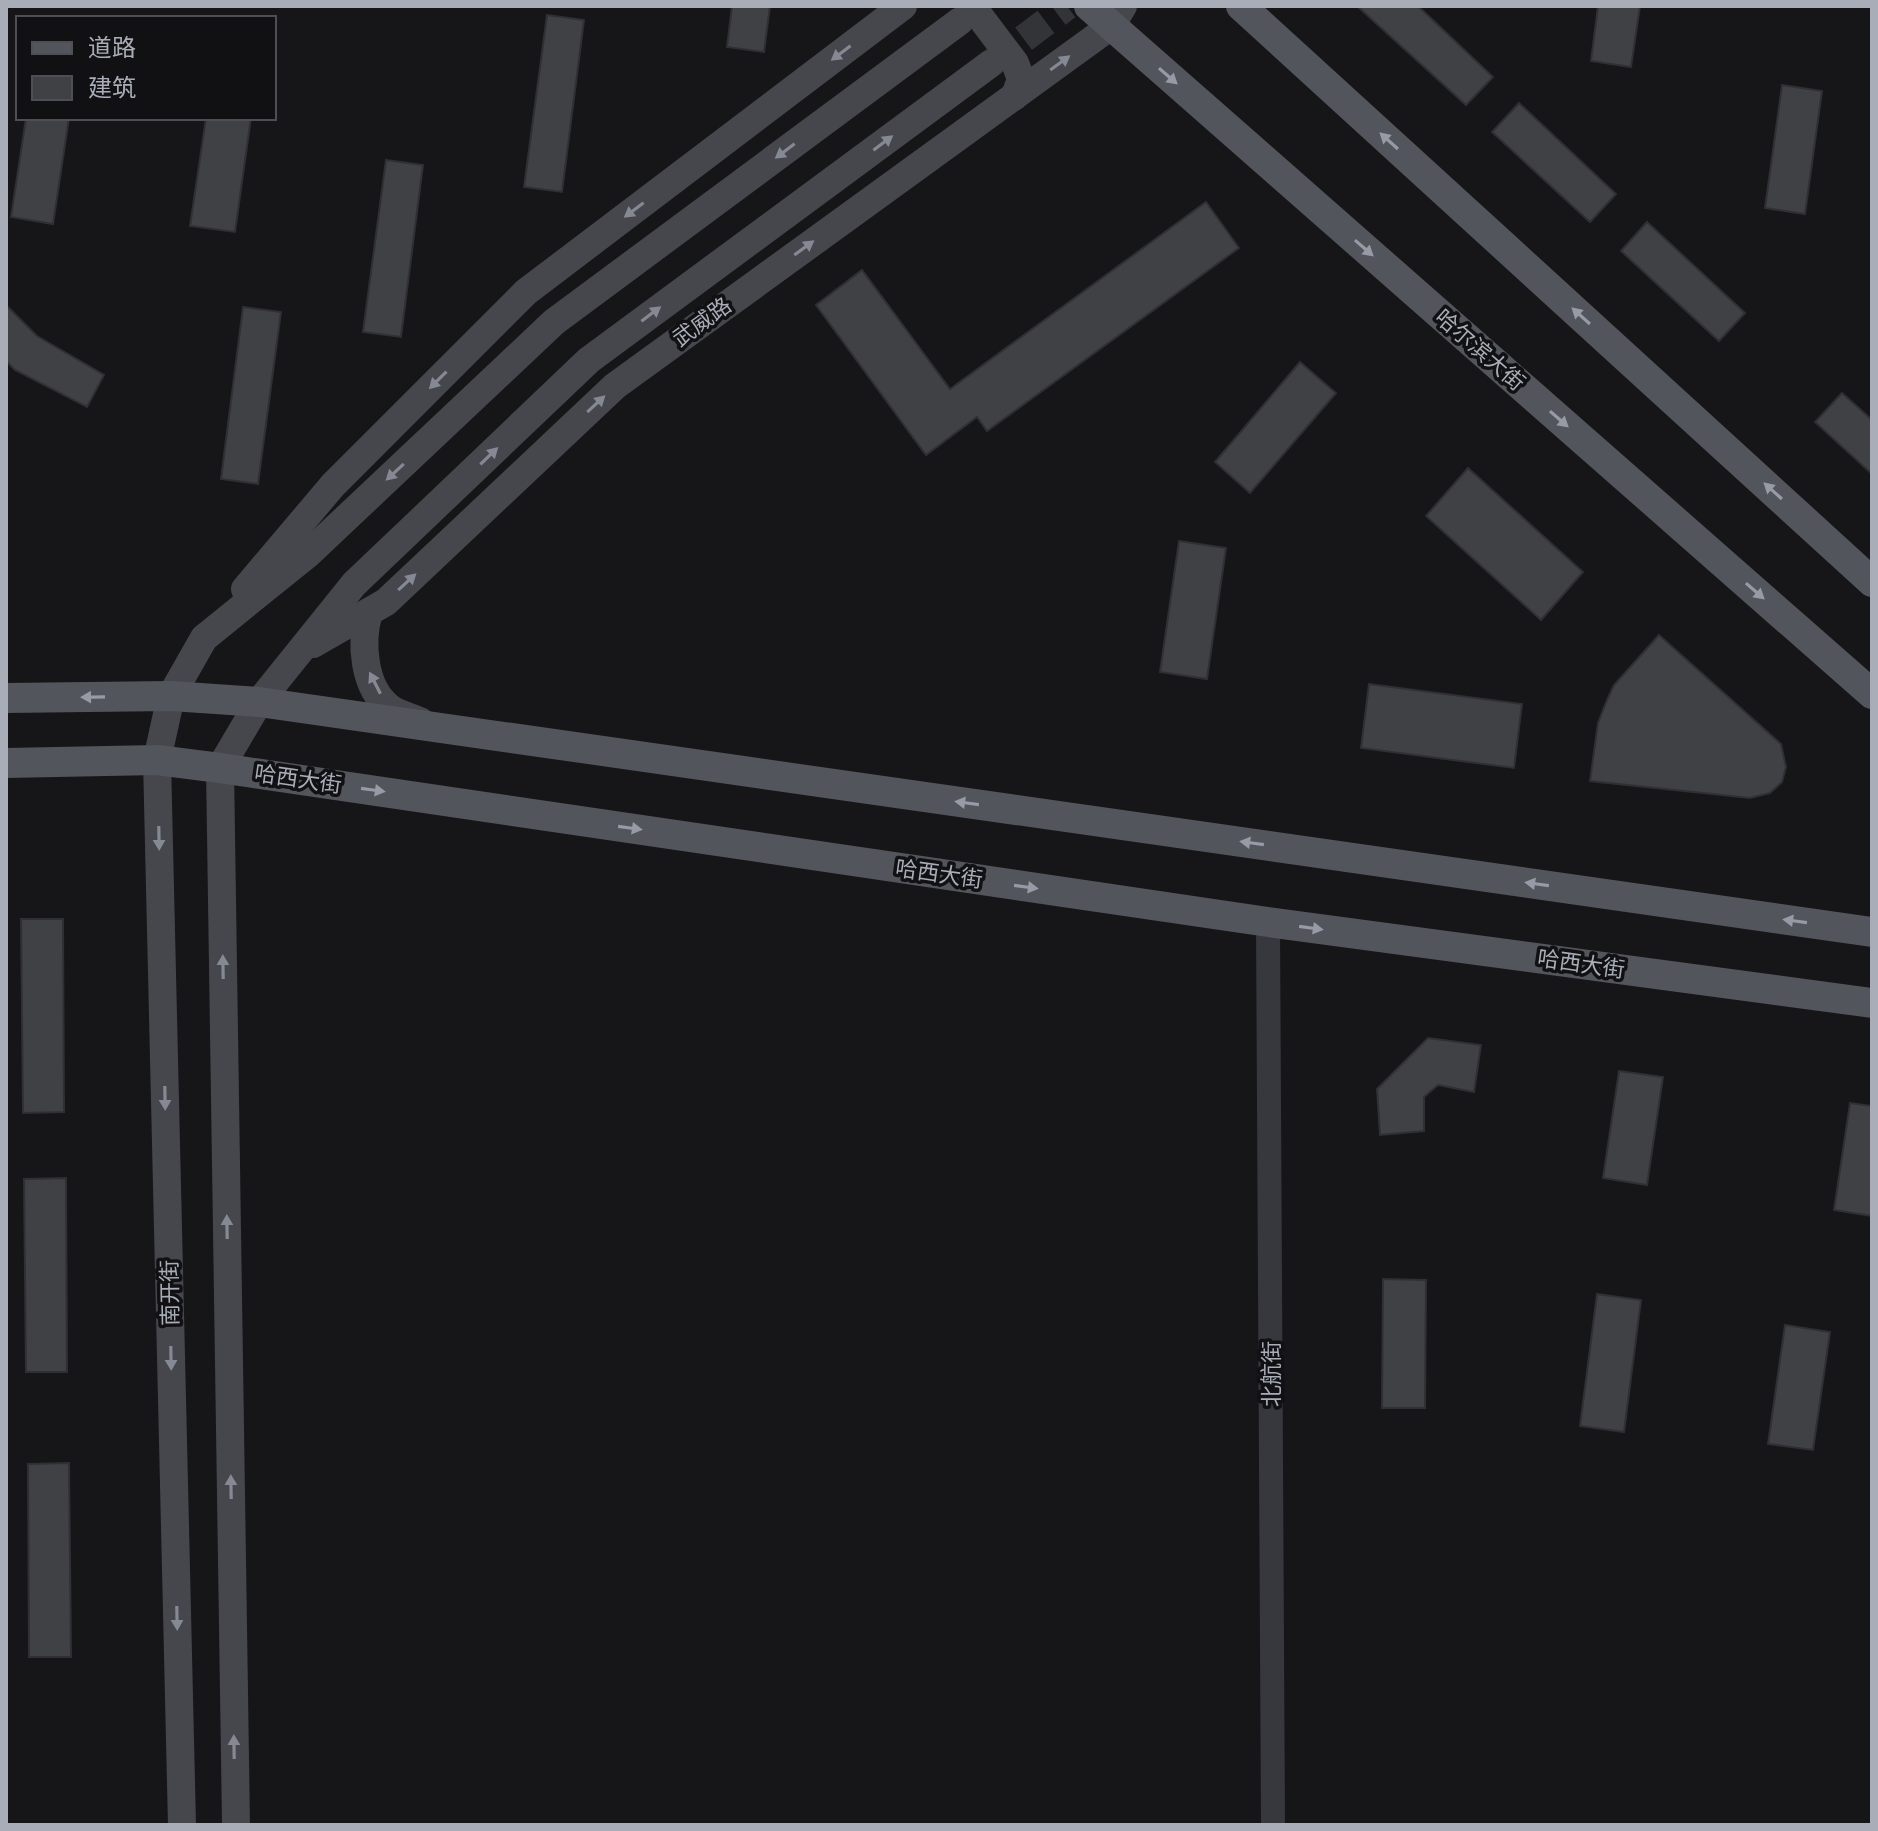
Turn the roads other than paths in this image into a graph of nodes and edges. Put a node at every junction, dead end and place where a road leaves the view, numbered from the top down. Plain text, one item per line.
1 (903, 6) edge
2 (1241, 6) edge
3 (1108, 13) edge
4 (966, 14) edge
5 (990, 64) tunnel mouth
6 (1015, 96) junction
7 (1872, 582) edge
8 (369, 612) junction
9 (204, 638) junction
10 (295, 655) junction
11 (1872, 694) edge
12 (171, 696) junction
13 (6, 698) edge
14 (259, 702) junction
15 (431, 726) junction
16 (157, 760) junction
17 (6, 763) edge
18 (220, 768) junction
19 (1268, 922) junction
20 (1872, 932) edge
21 (1872, 1003) edge
22 (182, 1825) edge
23 (236, 1825) edge
24 (1273, 1825) edge

1 -> 9 main road
7 -> 2 main road
6 -> 3 main road, 武威路
3 -> 11 main road, 哈尔滨大街
4 - 6 main road
4 -> 9 main road
10 -> 5 main road, 武威路
8 -> 6 main road, 武威路
8 - 10 main road, 武威路
15 -> 8 main road
9 - 12 main road
10 - 14 main road, 武威路
12 -> 13 main road
12 - 14 main road
12 - 16 main road
14 - 15 main road
14 - 18 main road, 武威路
20 -> 15 main road
16 - 17 main road, 哈西大街
16 - 18 main road, 哈西大街
16 -> 22 main road, 南开街
18 -> 19 main road, 哈西大街
23 -> 18 main road
19 -> 21 main road, 哈西大街
19 - 24 street, 北航街

